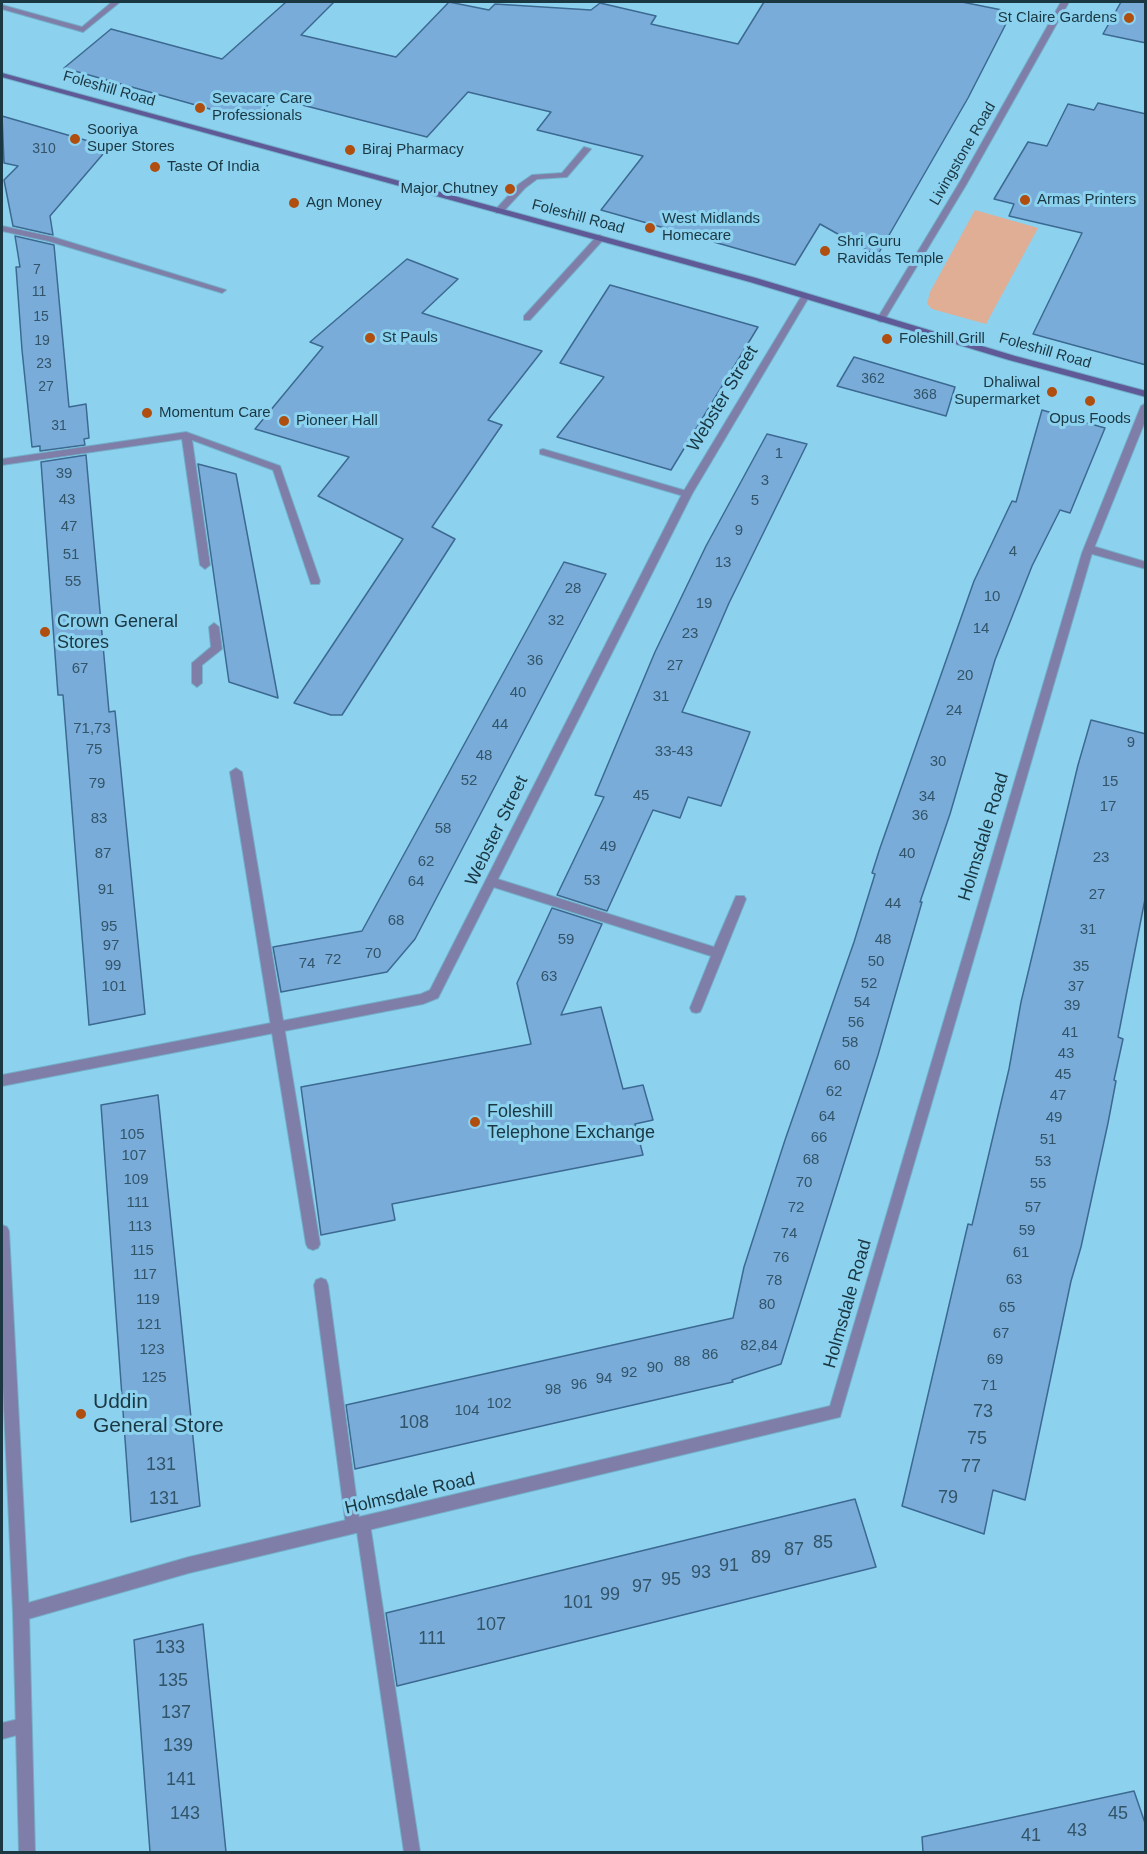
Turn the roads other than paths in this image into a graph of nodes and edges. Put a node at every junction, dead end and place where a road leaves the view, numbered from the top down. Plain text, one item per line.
1 (116, 2) edge
2 (1065, 2) edge
3 (2, 7) edge
4 (2, 75) edge
5 (588, 149) dead end
6 (499, 211) junction
7 (2, 229) edge
8 (600, 238) junction
9 (222, 290) dead end
10 (805, 297) junction
11 (527, 318) dead end
12 (881, 319) junction
13 (1146, 394) edge
14 (1146, 406) edge
15 (186, 435) junction
16 (543, 452) dead end
17 (2, 462) edge
18 (687, 494) junction
19 (1089, 549) junction
20 (205, 565) dead end
21 (1146, 566) edge
22 (315, 581) dead end
23 (214, 627) dead end
24 (197, 683) dead end
25 (236, 772) dead end
26 (491, 882) junction
27 (740, 899) dead end
28 (718, 953) junction
29 (696, 1008) dead end
30 (278, 1027) junction
31 (2, 1082) edge
32 (2, 1231) edge
33 (313, 1244) dead end
34 (321, 1285) dead end
35 (358, 1525) junction
36 (21, 1613) junction
37 (23, 1726) junction
38 (2, 1731) edge
39 (27, 1852) edge
40 (412, 1852) edge

1 - 3 street
2 - 12 street, Livingstone Road
4 - 6 main road, Foleshill Road
5 - 6 street
6 - 8 main road, Foleshill Road
7 - 9 street
8 - 10 main road, Foleshill Road
8 - 11 street
10 - 12 main road, Foleshill Road
10 - 18 street, Webster Street
12 - 13 main road, Foleshill Road
14 - 19 street, Holmsdale Road
15 - 17 street
15 - 20 street
15 - 22 street
16 - 18 street
18 - 26 street, Webster Street
19 - 21 street
19 - 35 street, Holmsdale Road
23 - 24 street
25 - 30 street
26 - 28 street
26 - 30 street, Webster Street
27 - 28 street
28 - 29 street
30 - 31 street, Webster Street
30 - 33 street
32 - 36 street
34 - 35 street
35 - 36 street, Holmsdale Road
35 - 40 street
36 - 37 street
37 - 38 street
37 - 39 street

